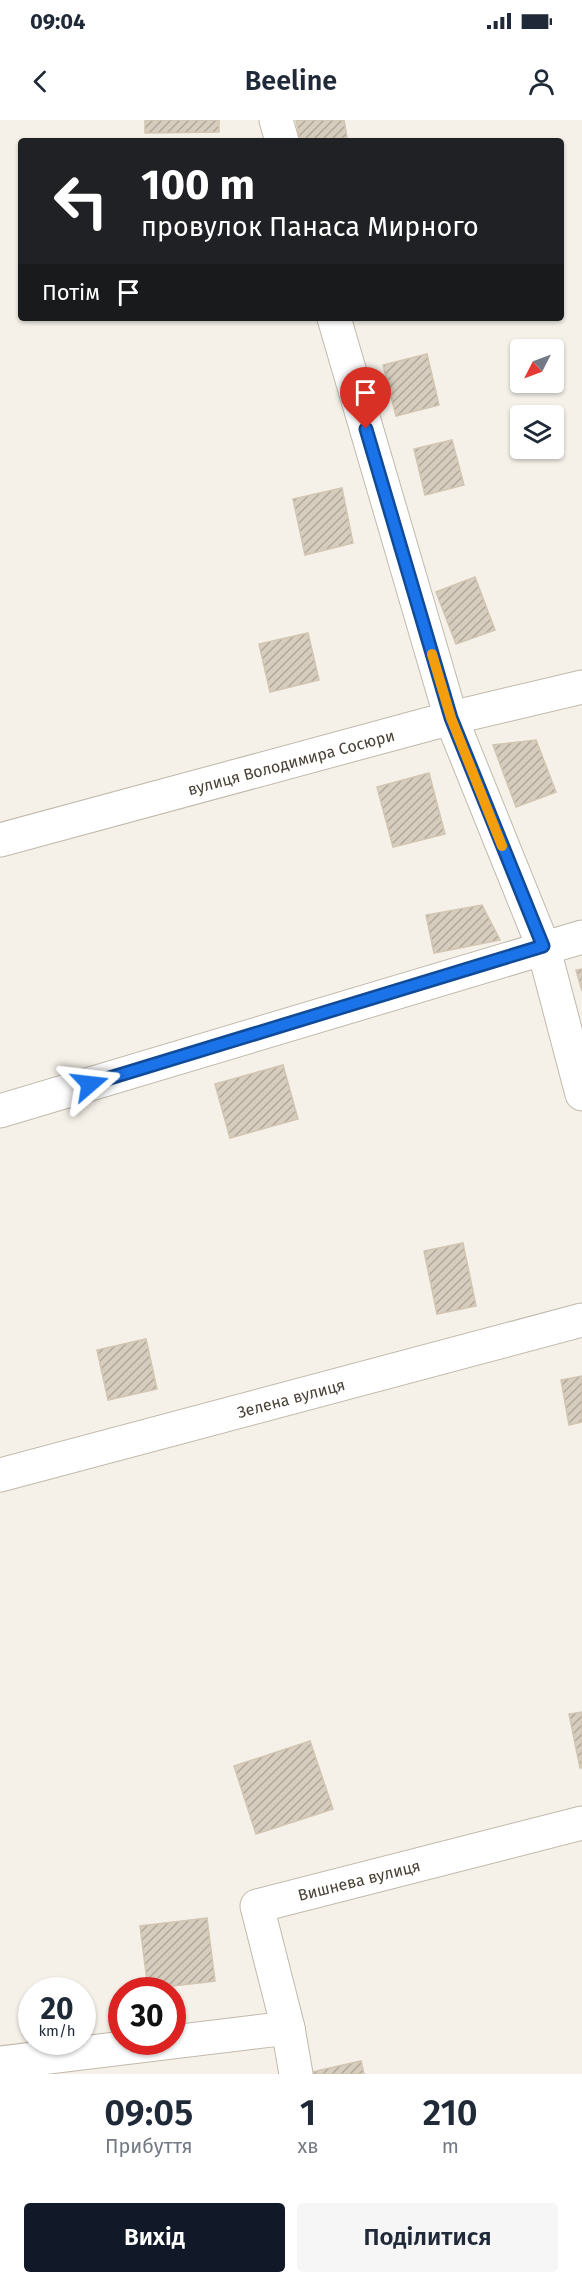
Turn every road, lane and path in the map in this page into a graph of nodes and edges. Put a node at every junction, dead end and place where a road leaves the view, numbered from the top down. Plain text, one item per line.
1 (276, 120) edge
2 (281, 138) edge
3 (335, 321) edge
4 (582, 687) edge
5 (451, 718) junction
6 (0, 840) edge
7 (582, 937) edge
8 (543, 946) junction
9 (582, 1094) edge
10 (0, 1111) edge
11 (582, 1320) edge
12 (0, 1474) edge
13 (582, 1823) edge
14 (288, 2028) junction
15 (0, 2063) edge
16 (296, 2074) edge

1 - 2 street
3 - 5 street
4 - 5 street, вулиця Володимира Сосюри
5 - 6 street, вулиця Володимира Сосюри
5 - 8 street
7 - 8 street
8 - 9 street
8 - 10 street
11 - 12 street, Зелена вулиця
13 - 14 street, Вишнева вулиця
14 - 15 street
14 - 16 street, Вишнева вулиця

